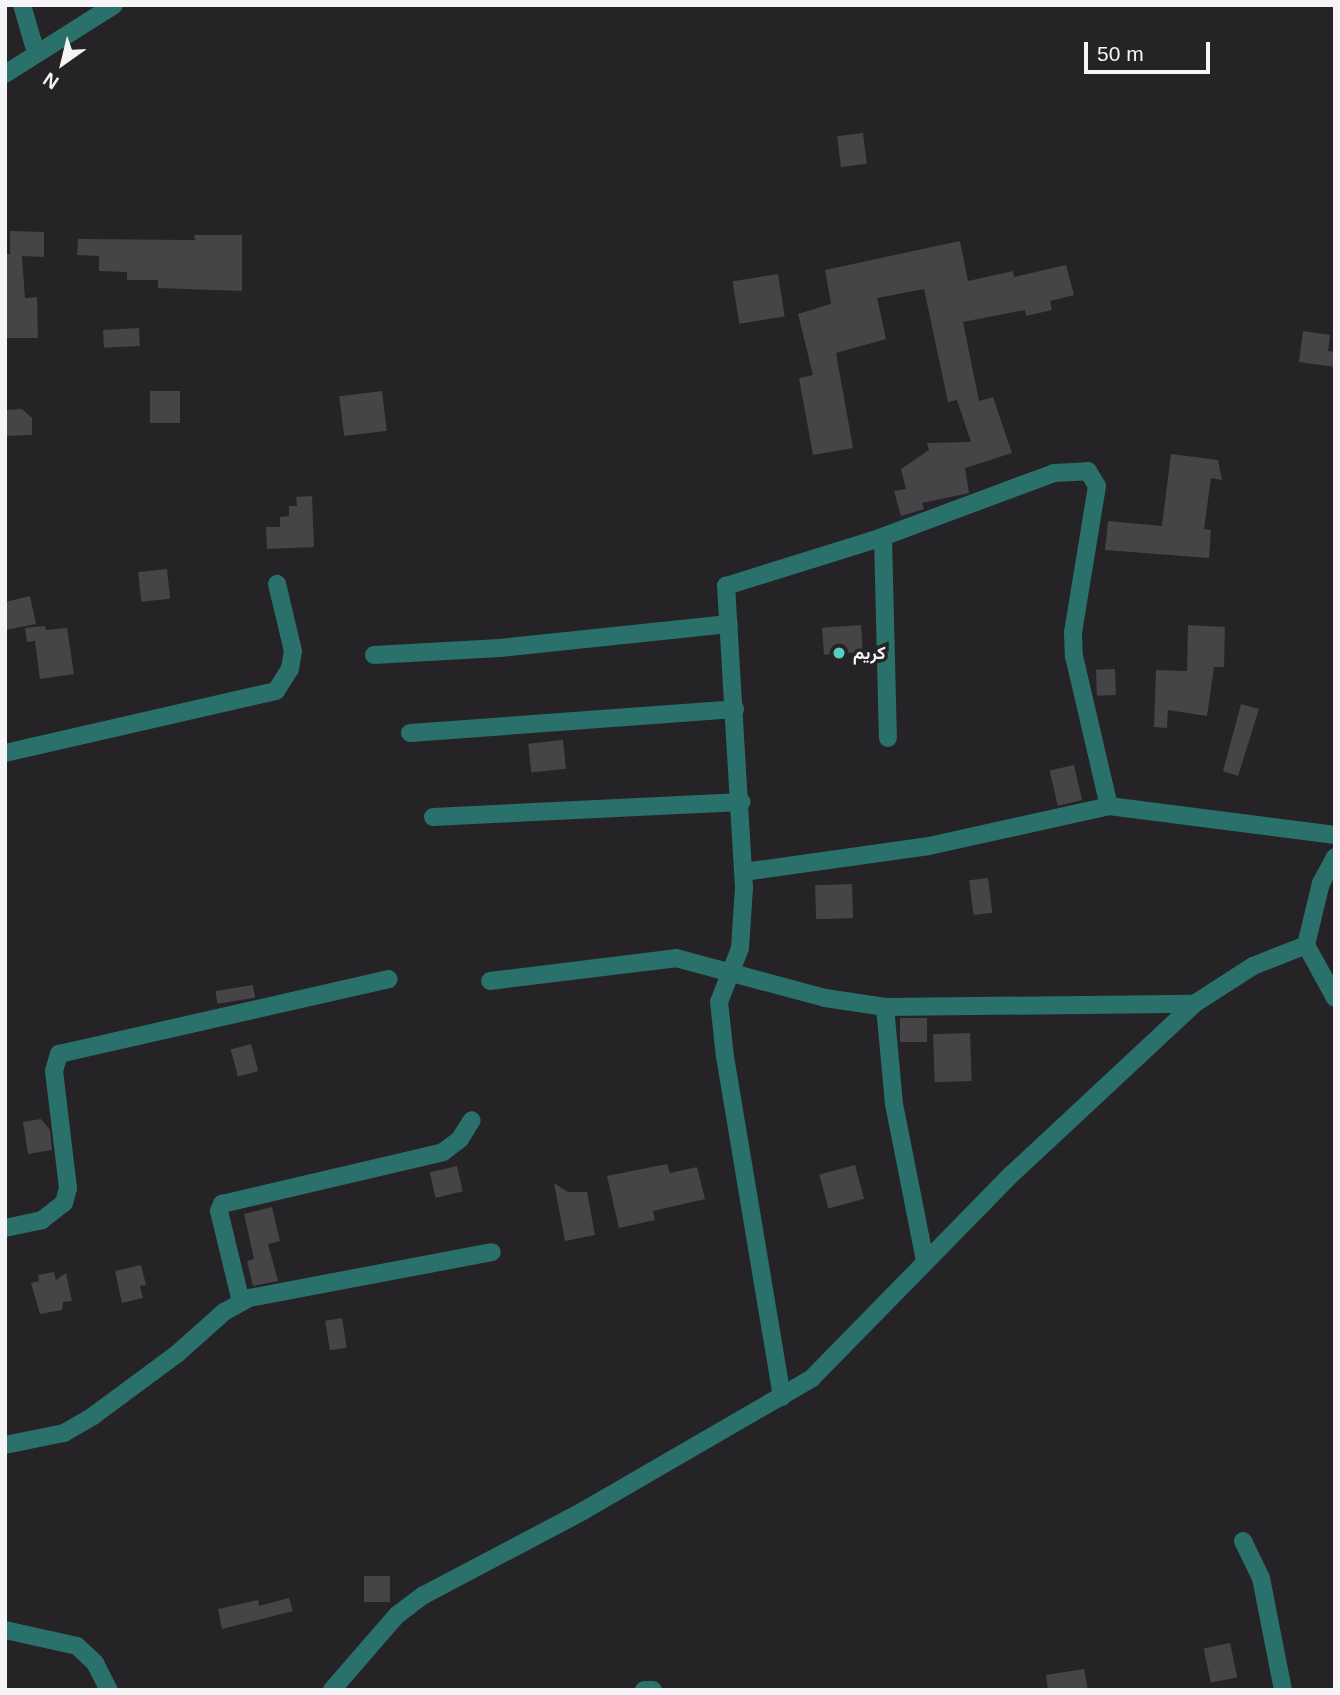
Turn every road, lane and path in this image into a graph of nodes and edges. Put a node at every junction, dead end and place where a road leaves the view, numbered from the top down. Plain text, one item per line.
1 (22, 5) edge
2 (114, 5) edge
3 (36, 53) junction
4 (5, 74) edge
5 (883, 537) junction
6 (277, 584) dead end
7 (729, 624) junction
8 (374, 655) dead end
9 (735, 709) junction
10 (410, 733) dead end
11 (888, 738) dead end
12 (5, 753) edge
13 (742, 802) junction
14 (1109, 806) junction
15 (433, 817) dead end
16 (1335, 835) edge
17 (1335, 857) edge
18 (744, 872) junction
19 (1306, 945) junction
20 (731, 971) junction
21 (389, 978) dead end
22 (489, 981) dead end
23 (1335, 998) edge
24 (1194, 1004) junction
25 (885, 1007) junction
26 (472, 1120) dead end
27 (5, 1228) edge
28 (492, 1252) dead end
29 (925, 1260) junction
30 (241, 1302) junction
31 (782, 1397) junction
32 (5, 1445) edge
33 (1242, 1541) dead end
34 (5, 1630) edge
35 (109, 1690) edge
36 (332, 1690) edge
37 (644, 1690) edge
38 (653, 1690) edge
39 (1283, 1690) edge

1 - 3 street
2 - 3 street
3 - 4 street
5 - 7 street
5 - 11 street
5 - 14 street
6 - 12 street
7 - 8 street
7 - 9 street
9 - 10 street
9 - 13 street
13 - 15 street
13 - 18 street
14 - 16 street
14 - 18 street
17 - 19 street
18 - 20 street
19 - 23 street
19 - 24 street
20 - 22 street
20 - 25 street
20 - 31 street
21 - 27 street
24 - 25 street
24 - 29 street
25 - 29 street
26 - 30 street
28 - 30 street
29 - 31 street
30 - 32 street
31 - 36 street
33 - 39 street
34 - 35 street
37 - 38 street

